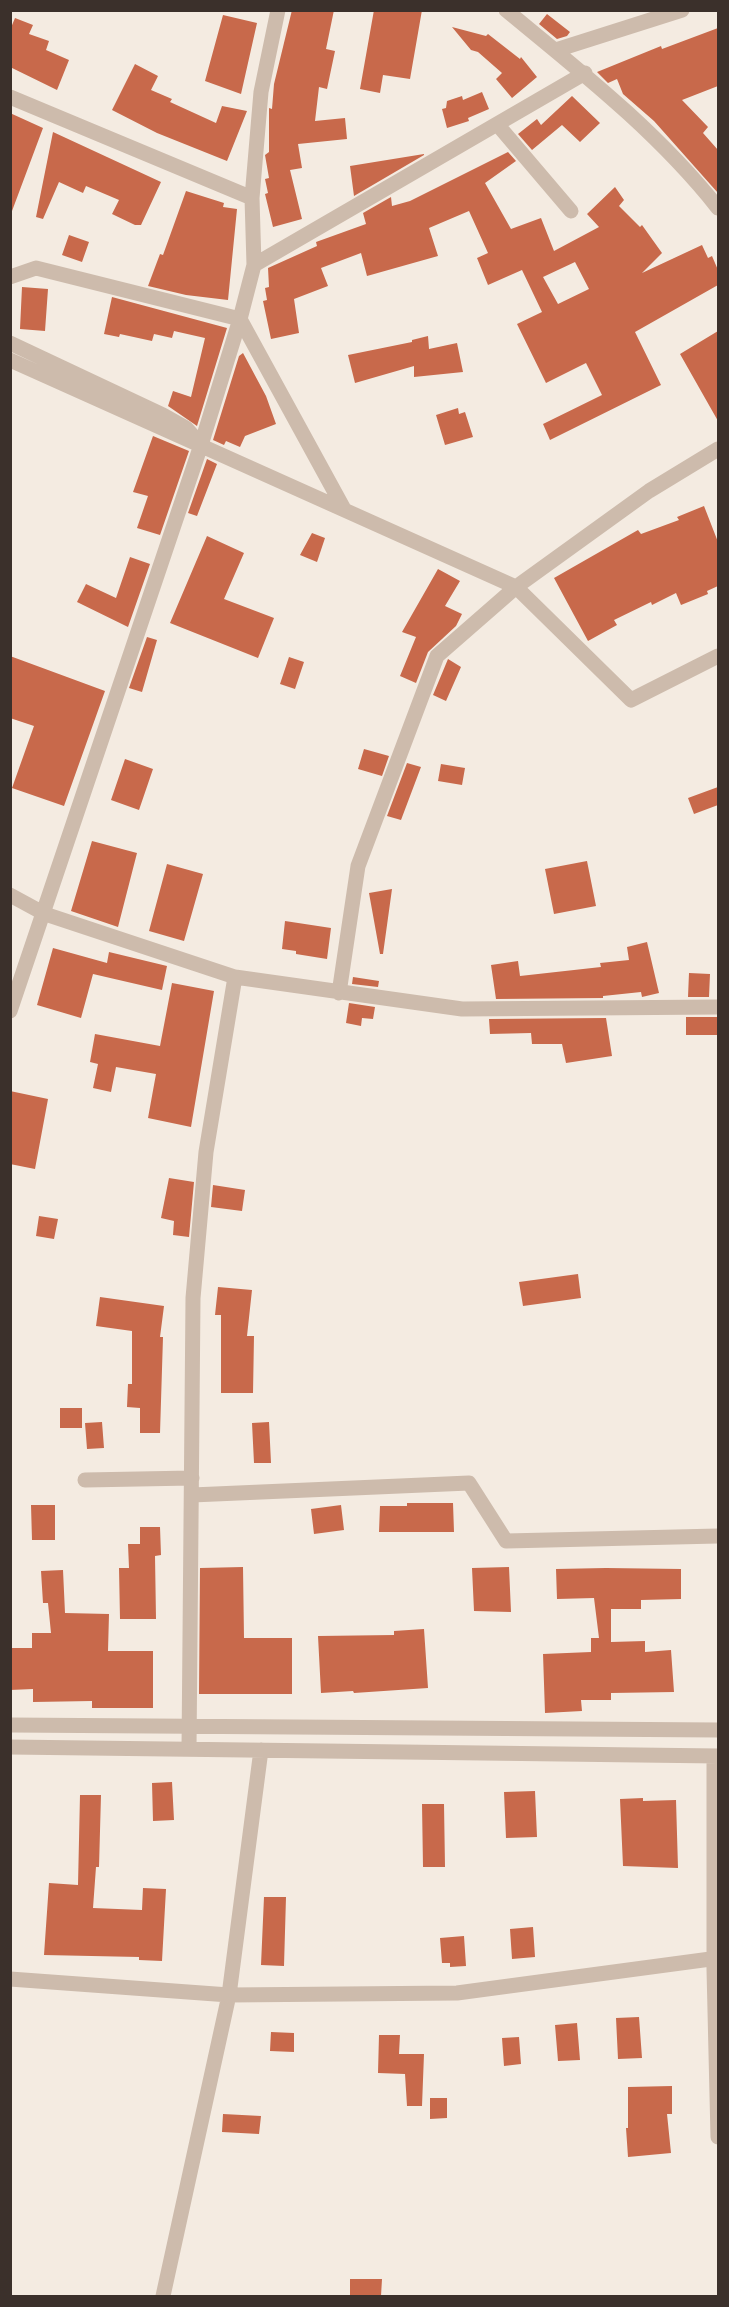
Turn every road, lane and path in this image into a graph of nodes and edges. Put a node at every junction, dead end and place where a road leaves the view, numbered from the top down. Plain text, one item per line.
1 (278, 10) edge
2 (506, 10) edge
3 (682, 10) edge
4 (556, 50) junction
5 (585, 73) junction
6 (10, 97) edge
7 (497, 124) junction
8 (252, 198) junction
9 (718, 208) edge
10 (571, 211) dead end
11 (254, 265) junction
12 (10, 277) edge
13 (240, 319) junction
14 (10, 343) edge
15 (10, 360) edge
16 (201, 445) junction
17 (718, 449) edge
18 (344, 509) junction
19 (516, 587) junction
20 (718, 656) edge
21 (10, 895) edge
22 (45, 914) junction
23 (235, 977) junction
24 (339, 993) junction
25 (718, 1007) edge
26 (10, 1011) edge
27 (192, 1478) junction
28 (85, 1480) dead end
29 (192, 1495) junction
30 (718, 1536) edge
31 (10, 1725) edge
32 (190, 1726) junction
33 (718, 1730) edge
34 (10, 1747) edge
35 (189, 1749) junction
36 (261, 1750) junction
37 (716, 1756) edge
38 (716, 1958) edge
39 (10, 1979) edge
40 (229, 1995) junction
41 (718, 2138) edge
42 (163, 2296) edge

1 - 8 street
2 - 4 street
3 - 4 street
4 - 5 street
5 - 7 street
5 - 9 street
6 - 8 street
7 - 10 street
7 - 11 street
8 - 11 street
11 - 13 street
12 - 13 street
13 - 16 street
13 - 18 street
14 - 16 street
15 - 16 street
16 - 18 street
16 - 22 street
17 - 19 street
18 - 19 street
19 - 20 street
19 - 24 street
21 - 22 street
22 - 23 street
22 - 26 street
23 - 24 street
23 - 27 street
24 - 25 street
27 - 28 street
27 - 29 street
29 - 30 street
29 - 32 street
31 - 32 street
32 - 33 street
32 - 35 street
34 - 35 street
35 - 36 street
36 - 37 street
36 - 40 street
37 - 38 street
38 - 40 street
38 - 41 street
39 - 40 street
40 - 42 street

